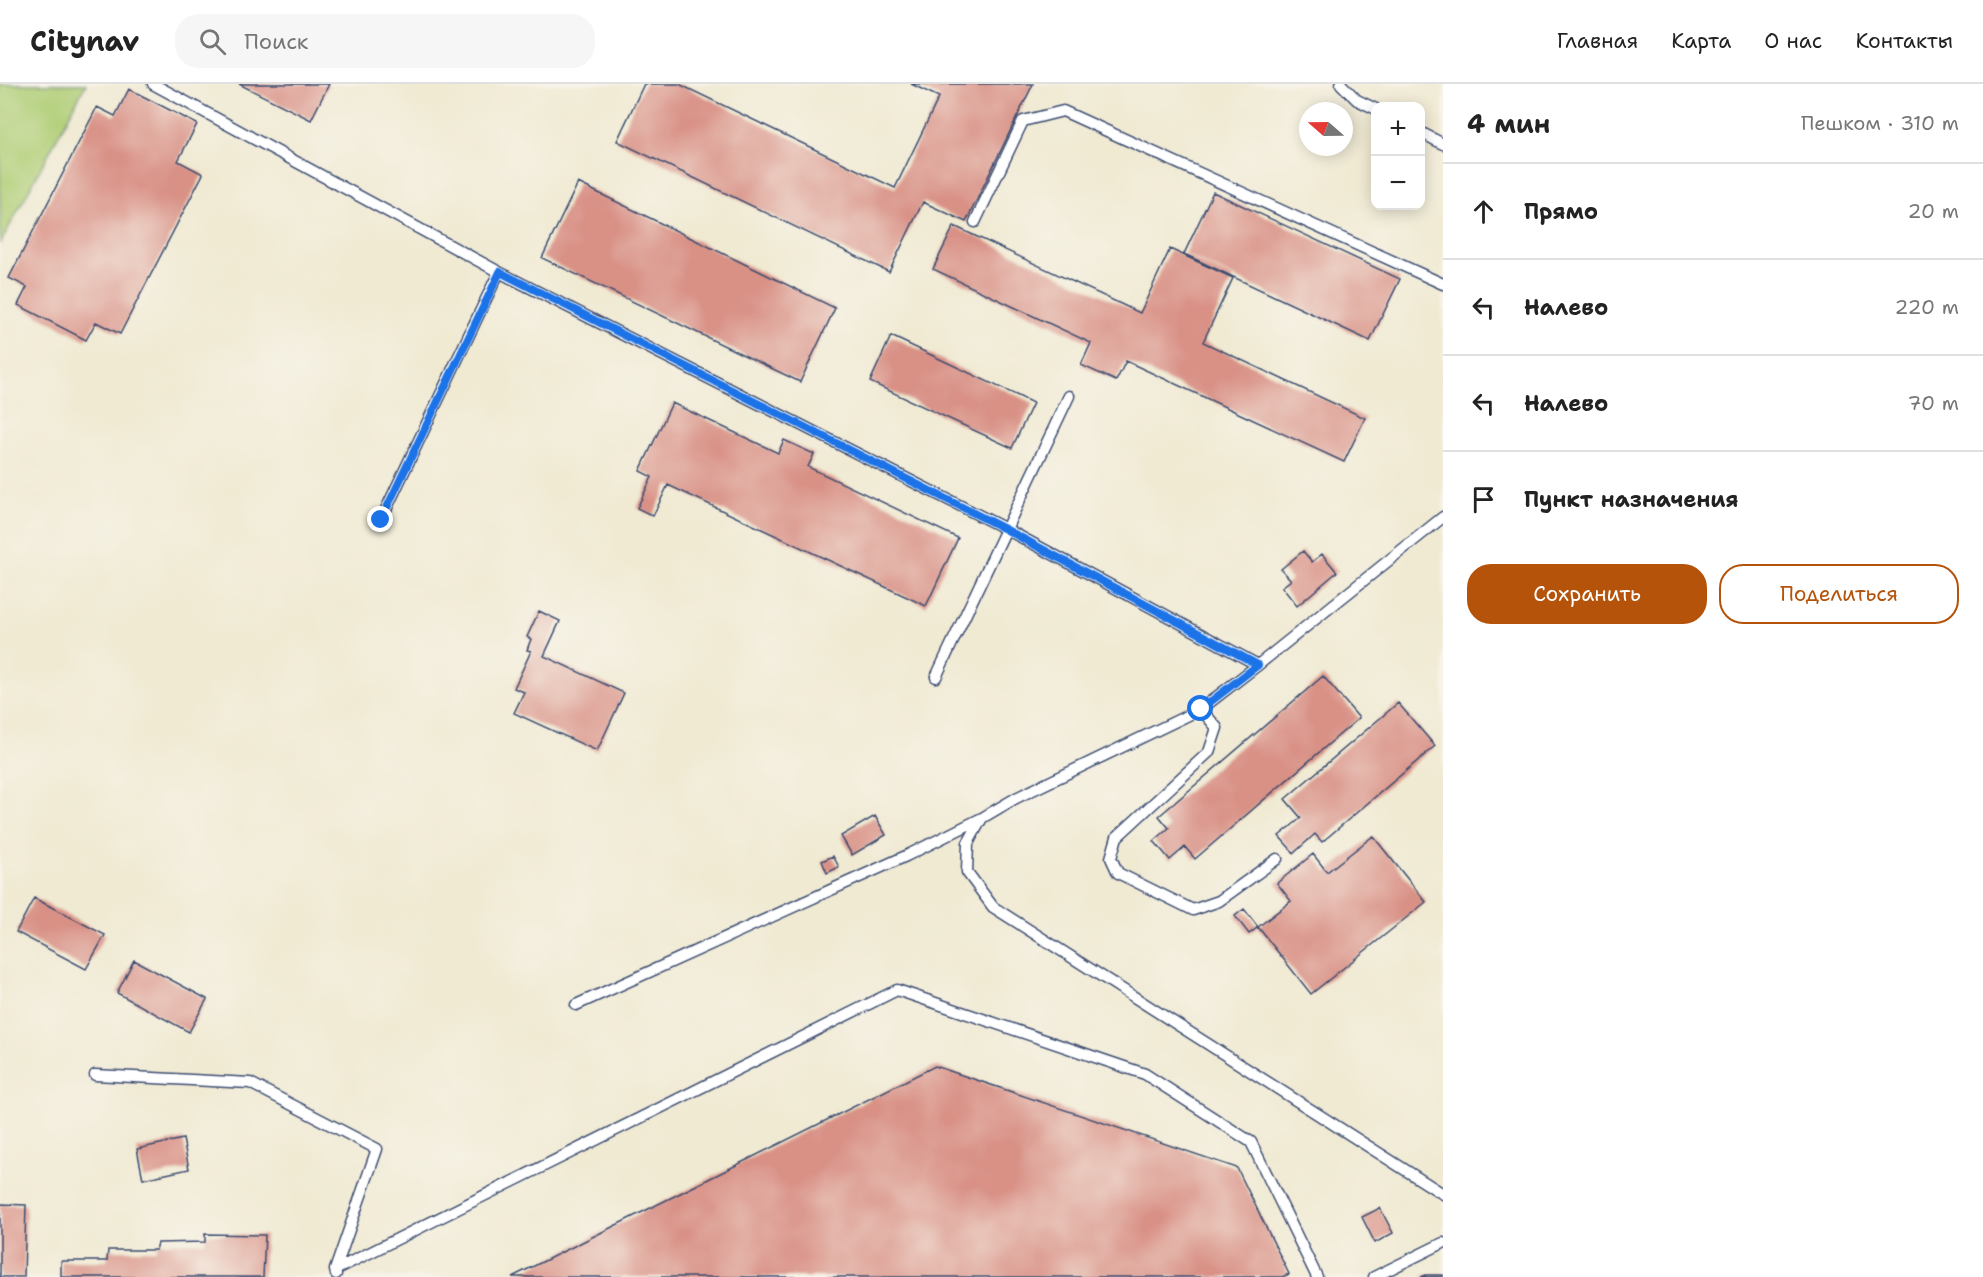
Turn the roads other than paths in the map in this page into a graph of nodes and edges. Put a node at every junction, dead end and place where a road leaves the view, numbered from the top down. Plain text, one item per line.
1 (153, 84) edge
2 (1341, 84) edge
3 (1371, 106) edge
4 (1425, 135) edge
5 (1443, 144) edge
6 (975, 222) dead end
7 (500, 272) junction
8 (1443, 284) edge
9 (1069, 396) dead end
10 (1443, 517) edge
11 (381, 520) dead end
12 (1005, 529) junction
13 (1258, 665) junction
14 (936, 677) dead end
15 (1201, 709) junction
16 (982, 818) junction
17 (1277, 859) dead end
18 (576, 1005) dead end
19 (95, 1075) dead end
20 (1443, 1194) edge
21 (1443, 1243) edge
22 (336, 1274) edge
23 (1317, 1277) edge
24 (1374, 1277) edge

1 - 7 lane
2 - 3 lane
4 - 5 lane
6 - 8 lane
7 - 11 lane
7 - 12 lane
9 - 12 lane
10 - 13 lane
12 - 13 lane
12 - 14 lane
13 - 15 lane
15 - 16 lane
15 - 17 lane
16 - 18 lane
16 - 20 lane
19 - 22 lane
21 - 24 lane
22 - 23 lane

